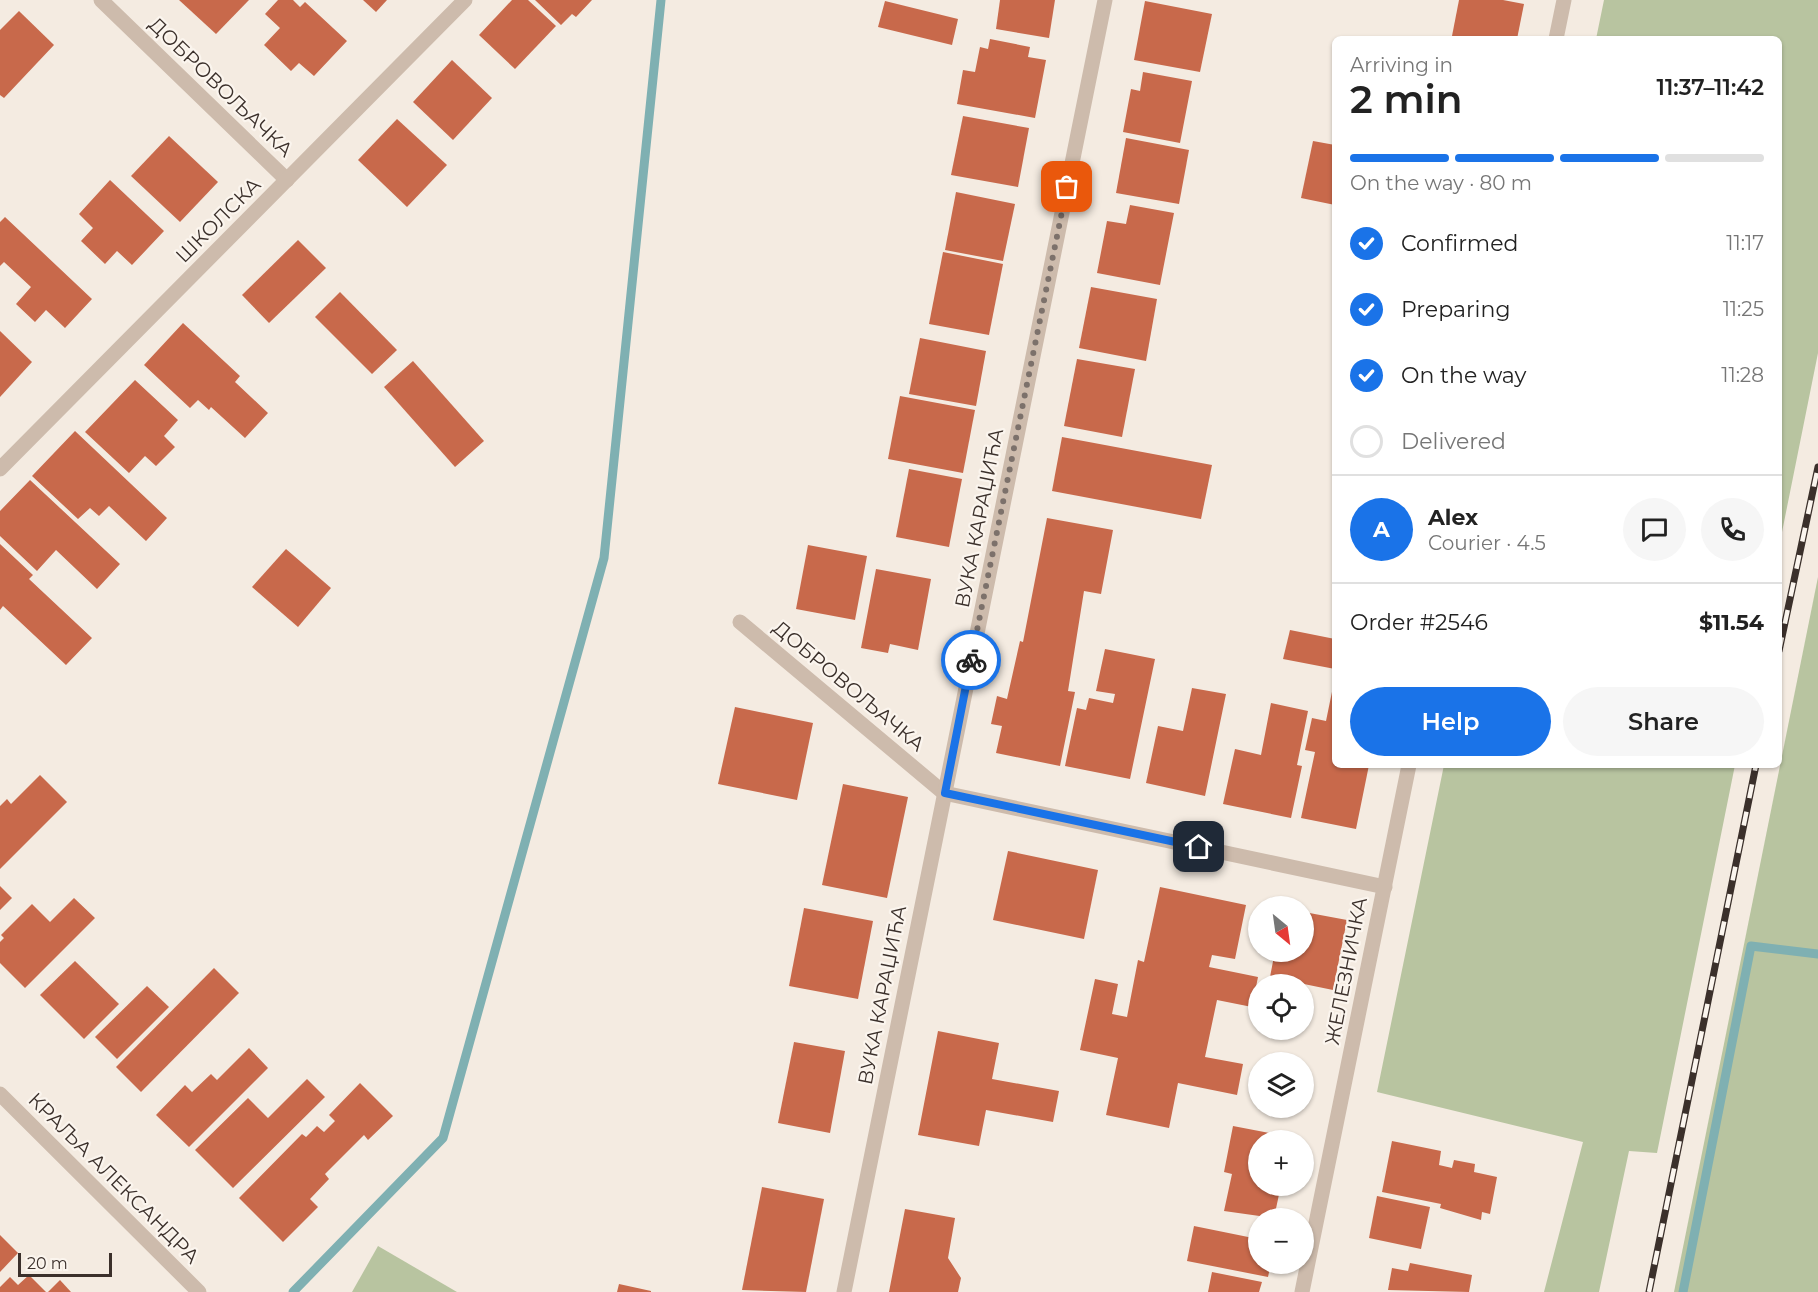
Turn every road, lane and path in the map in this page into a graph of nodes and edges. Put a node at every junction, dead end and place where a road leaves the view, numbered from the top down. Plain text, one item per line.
1 (101, 0) edge
2 (465, 0) edge
3 (1105, 0) edge
4 (1564, 0) edge
5 (1557, 36) edge
6 (287, 180) junction
7 (0, 469) edge
8 (740, 622) dead end
9 (1408, 768) edge
10 (945, 793) junction
11 (1385, 887) junction
12 (0, 1094) edge
13 (199, 1292) edge
14 (844, 1292) edge
15 (1302, 1292) edge

1 - 6 street, ДОБРОВОЉАЧКА
2 - 6 street, ШКОЛСКА
3 - 10 street, ВУКА КАРАЏИЋА
4 - 5 street
6 - 7 street, ШКОЛСКА
8 - 10 street, ДОБРОВОЉАЧКА
9 - 11 street, ЖЕЛЕЗНИЧКА
10 - 11 street, ДОБРОВОЉАЧКА
10 - 14 street, ВУКА КАРАЏИЋА
11 - 15 street, ЖЕЛЕЗНИЧКА
12 - 13 street, КРАЉА АЛЕКСАНДРА

